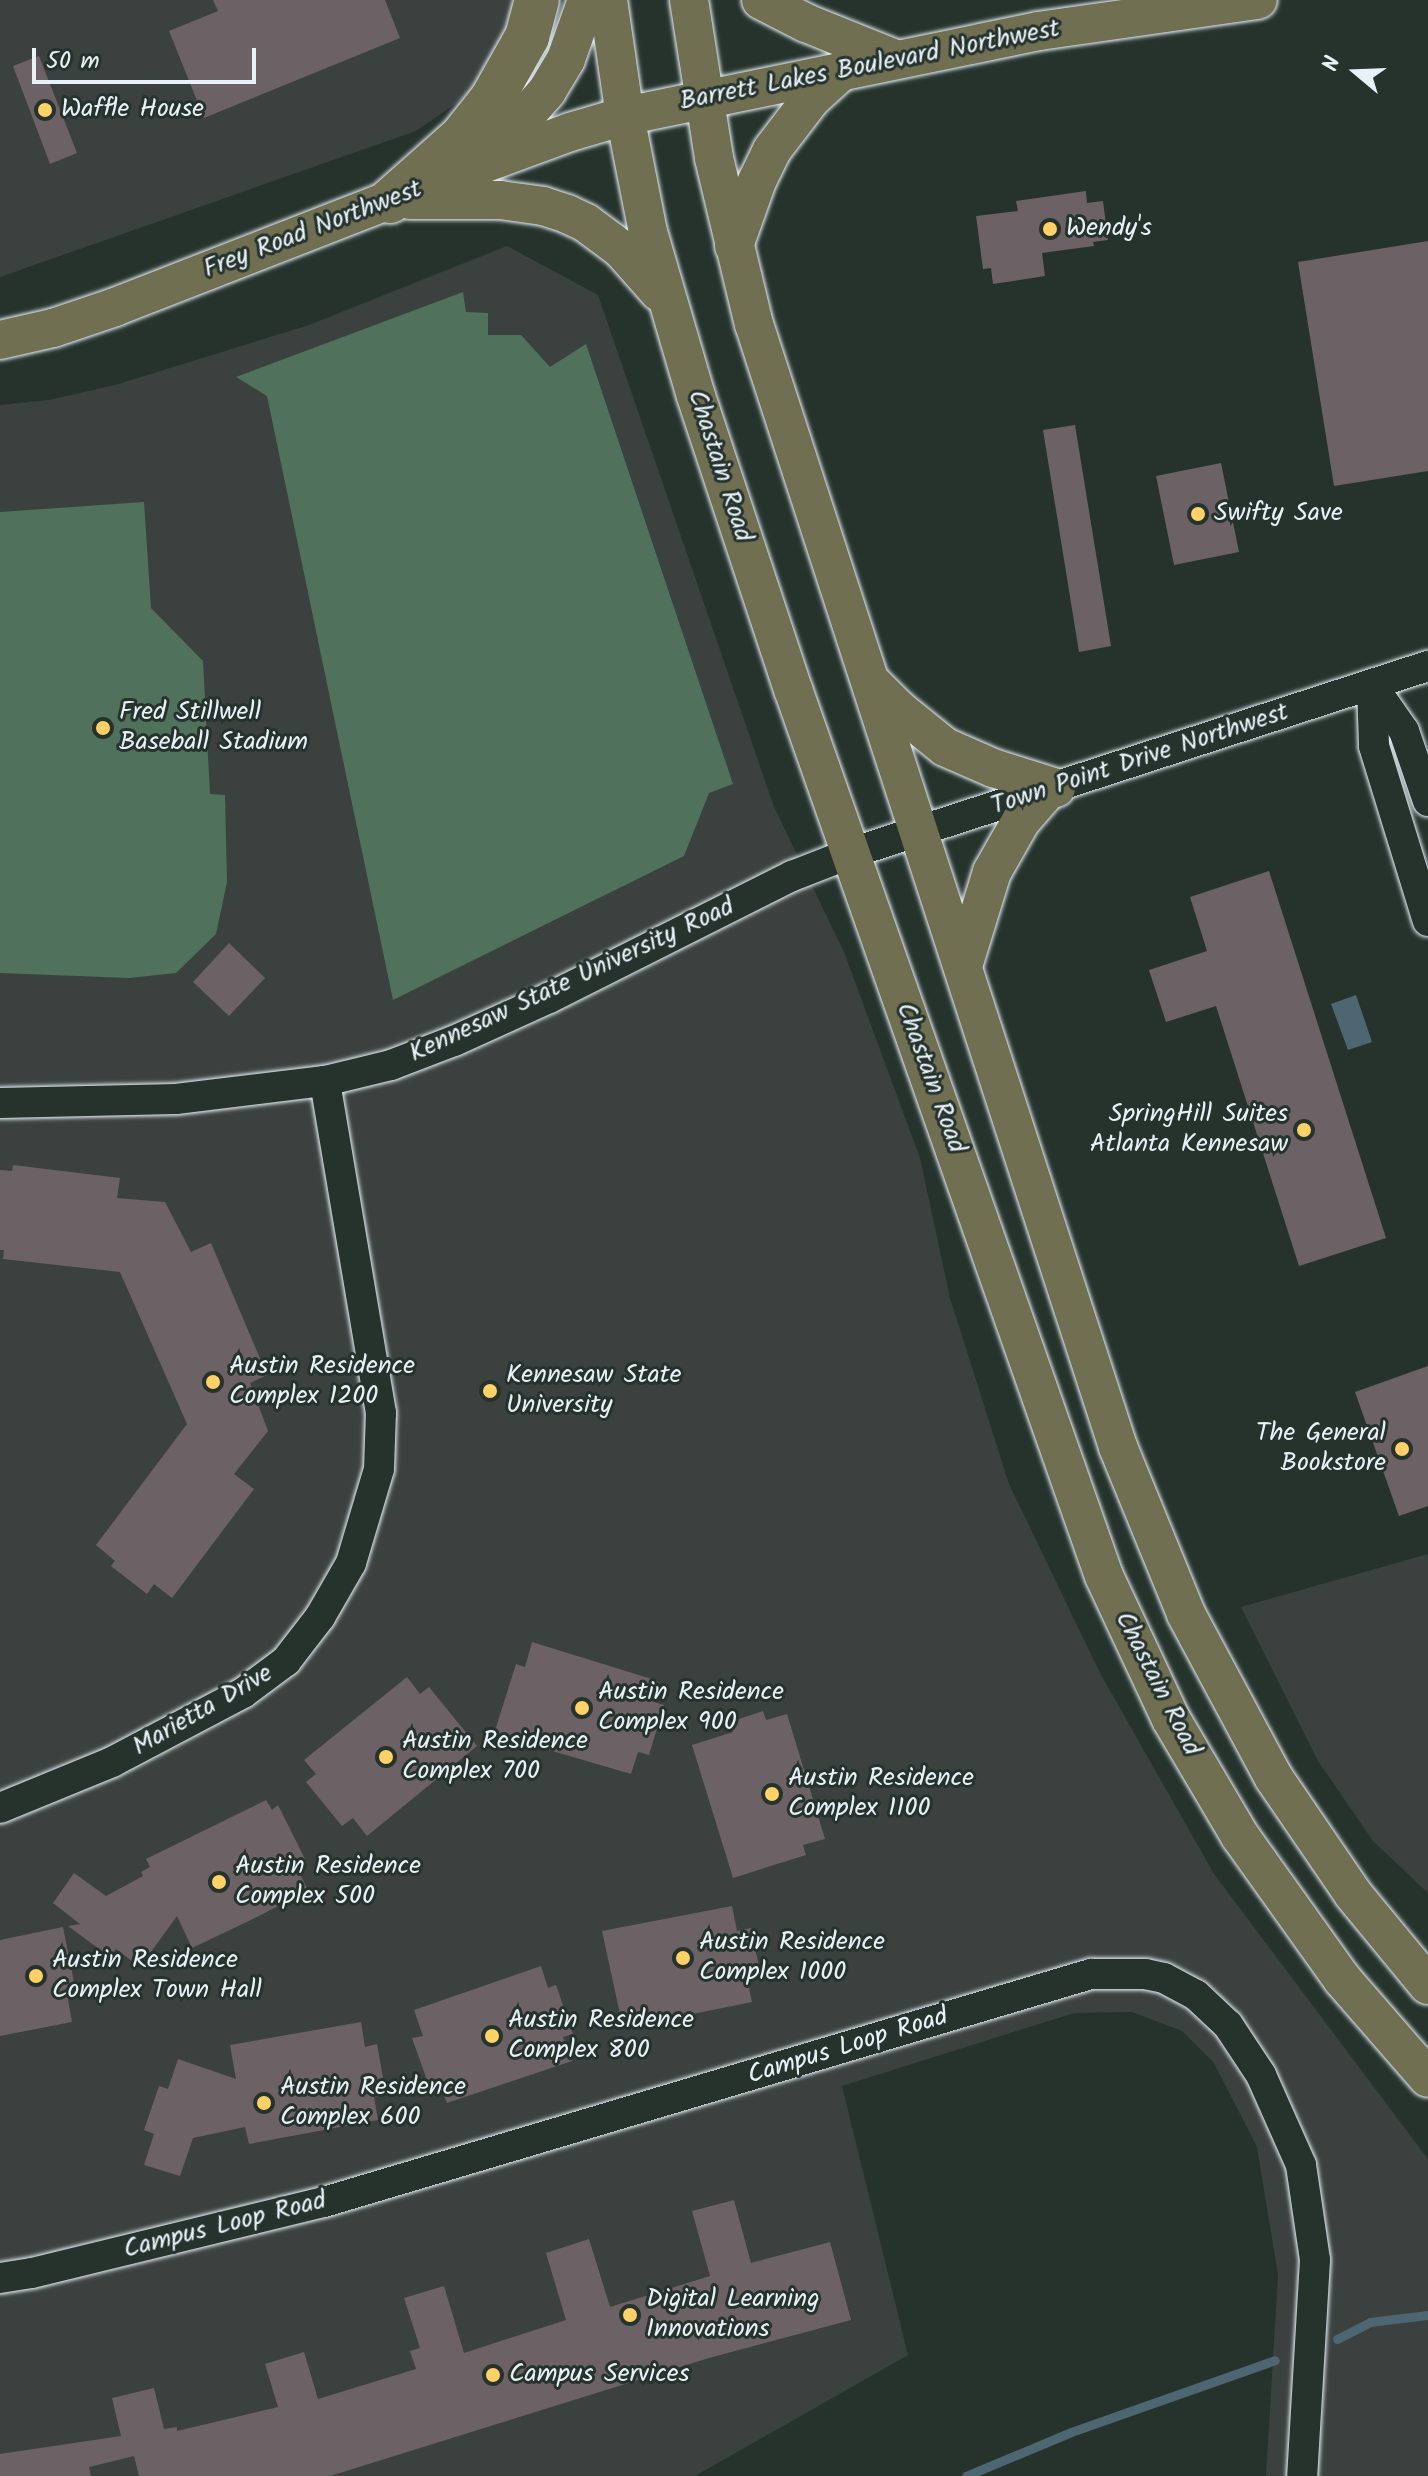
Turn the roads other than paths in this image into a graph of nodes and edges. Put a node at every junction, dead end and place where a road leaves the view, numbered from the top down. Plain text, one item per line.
1 (537, 0) edge
2 (587, 0) edge
3 (608, 0) edge
4 (689, 0) edge
5 (761, 0) edge
6 (1258, 0) edge
7 (895, 59) junction
8 (844, 69) junction
9 (702, 99) junction
10 (625, 116) junction
11 (456, 174) junction
12 (390, 201) junction
13 (734, 246) junction
14 (667, 302) junction
15 (0, 340) edge
16 (1428, 666) edge
17 (871, 682) junction
18 (1372, 685) junction
19 (1051, 789) junction
20 (1428, 801) edge
21 (918, 832) junction
22 (851, 853) junction
23 (1428, 921) edge
24 (964, 963) junction
25 (325, 1081) junction
26 (0, 1103) edge
27 (0, 1808) edge
28 (1428, 1985) edge
29 (1428, 2078) edge
30 (0, 2278) edge
31 (1302, 2476) edge

1 - 12 highway
2 - 11 main road
3 - 10 main road, Chastain Road
4 - 9 main road
5 - 7 main road
6 - 7 main road, Barrett Lakes Boulevard Northwest
7 - 8 main road, Barrett Lakes Boulevard Northwest
8 - 9 main road, Barrett Lakes Boulevard Northwest
8 - 13 main road
9 - 10 main road, Barrett Lakes Boulevard Northwest
9 - 13 main road
10 - 11 main road, Frey Road Northwest
10 - 14 main road, Chastain Road
11 - 12 main road, Frey Road Northwest
12 - 14 main road
12 - 15 main road, Frey Road Northwest
13 - 17 main road
14 - 22 main road, Chastain Road
16 - 18 street, Town Point Drive Northwest
17 - 19 main road
17 - 21 main road
18 - 19 street, Town Point Drive Northwest
18 - 20 street
18 - 23 street
19 - 21 street, Town Point Drive Northwest
19 - 24 main road
21 - 22 street, Town Point Drive Northwest
21 - 24 main road
22 - 25 street, Kennesaw State University Road
22 - 29 main road, Chastain Road
24 - 28 main road
25 - 26 street, Kennesaw State University Road
25 - 27 street, Marietta Drive
30 - 31 street, Campus Loop Road

